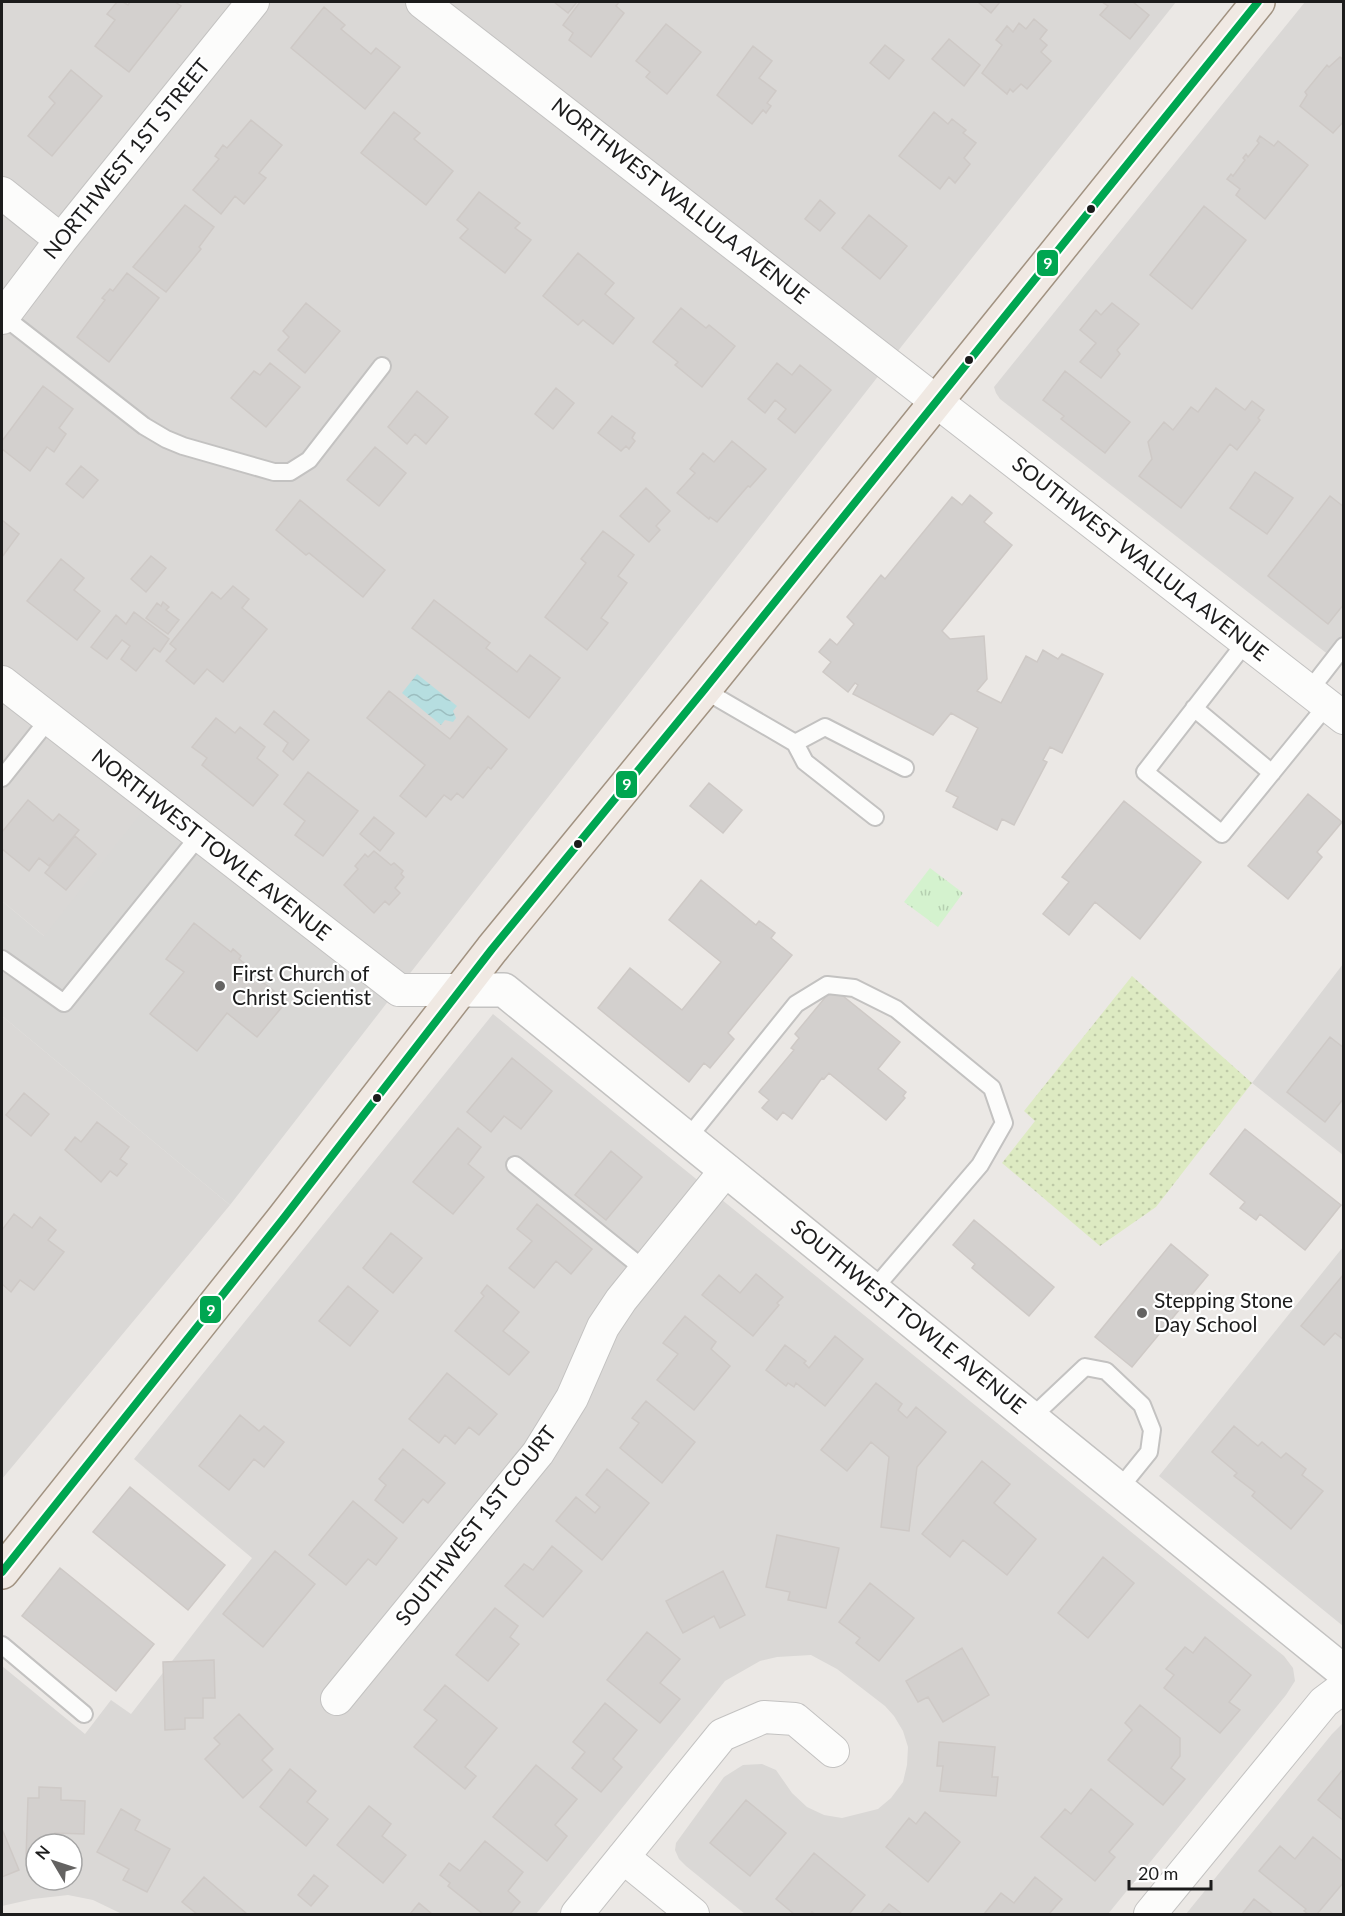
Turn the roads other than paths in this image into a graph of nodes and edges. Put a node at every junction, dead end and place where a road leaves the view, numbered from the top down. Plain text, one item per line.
1 (253, 2) edge
2 (422, 2) edge
3 (1258, 2) edge
4 (2, 193) edge
5 (61, 240) junction
6 (2, 317) edge
7 (382, 366) dead end
8 (937, 401) junction
9 (1246, 642) junction
10 (1344, 646) edge
11 (2, 682) edge
12 (704, 690) junction
13 (1326, 705) edge
14 (1194, 708) junction
15 (49, 719) junction
16 (795, 743) junction
17 (905, 768) dead end
18 (1272, 773) junction
19 (2, 778) edge
20 (875, 817) dead end
21 (199, 836) junction
22 (2, 959) edge
23 (462, 990) junction
24 (687, 1139) junction
25 (516, 1165) dead end
26 (726, 1170) junction
27 (645, 1270) junction
28 (873, 1290) junction
29 (1031, 1418) junction
30 (1119, 1489) junction
31 (2, 1572) edge
32 (2, 1645) edge
33 (1344, 1672) edge
34 (1344, 1687) edge
35 (337, 1699) dead end
36 (84, 1714) dead end
37 (833, 1750) dead end
38 (623, 1857) junction
39 (577, 1914) edge
40 (693, 1914) edge
41 (1150, 1914) edge

1 - 5 street, NORTHWEST 1ST STREET
2 - 8 street, NORTHWEST WALLULA AVENUE
3 - 8 main road
4 - 5 street
5 - 6 street, NORTHWEST 1ST STREET
6 - 7 lane
8 - 9 street, SOUTHWEST WALLULA AVENUE
8 - 12 main road
9 - 13 street, SOUTHWEST WALLULA AVENUE
9 - 14 lane
10 - 13 lane
11 - 15 street, NORTHWEST TOWLE AVENUE
12 - 16 lane
12 - 23 main road
13 - 18 lane
14 - 18 lane
14 - 18 lane
15 - 19 lane
15 - 21 street, NORTHWEST TOWLE AVENUE
16 - 17 lane
16 - 20 lane
21 - 22 lane
21 - 23 street, NORTHWEST TOWLE AVENUE
23 - 24 street, SOUTHWEST TOWLE AVENUE
23 - 31 main road
24 - 26 street, SOUTHWEST TOWLE AVENUE
24 - 28 lane
25 - 27 lane
26 - 27 street, SOUTHWEST 1ST COURT
26 - 28 street, SOUTHWEST TOWLE AVENUE
27 - 35 street, SOUTHWEST 1ST COURT
28 - 29 street, SOUTHWEST TOWLE AVENUE
29 - 30 street, SOUTHWEST TOWLE AVENUE
29 - 30 lane
30 - 33 street, SOUTHWEST TOWLE AVENUE
32 - 36 lane
34 - 41 street
37 - 38 street
38 - 39 street
38 - 40 street

